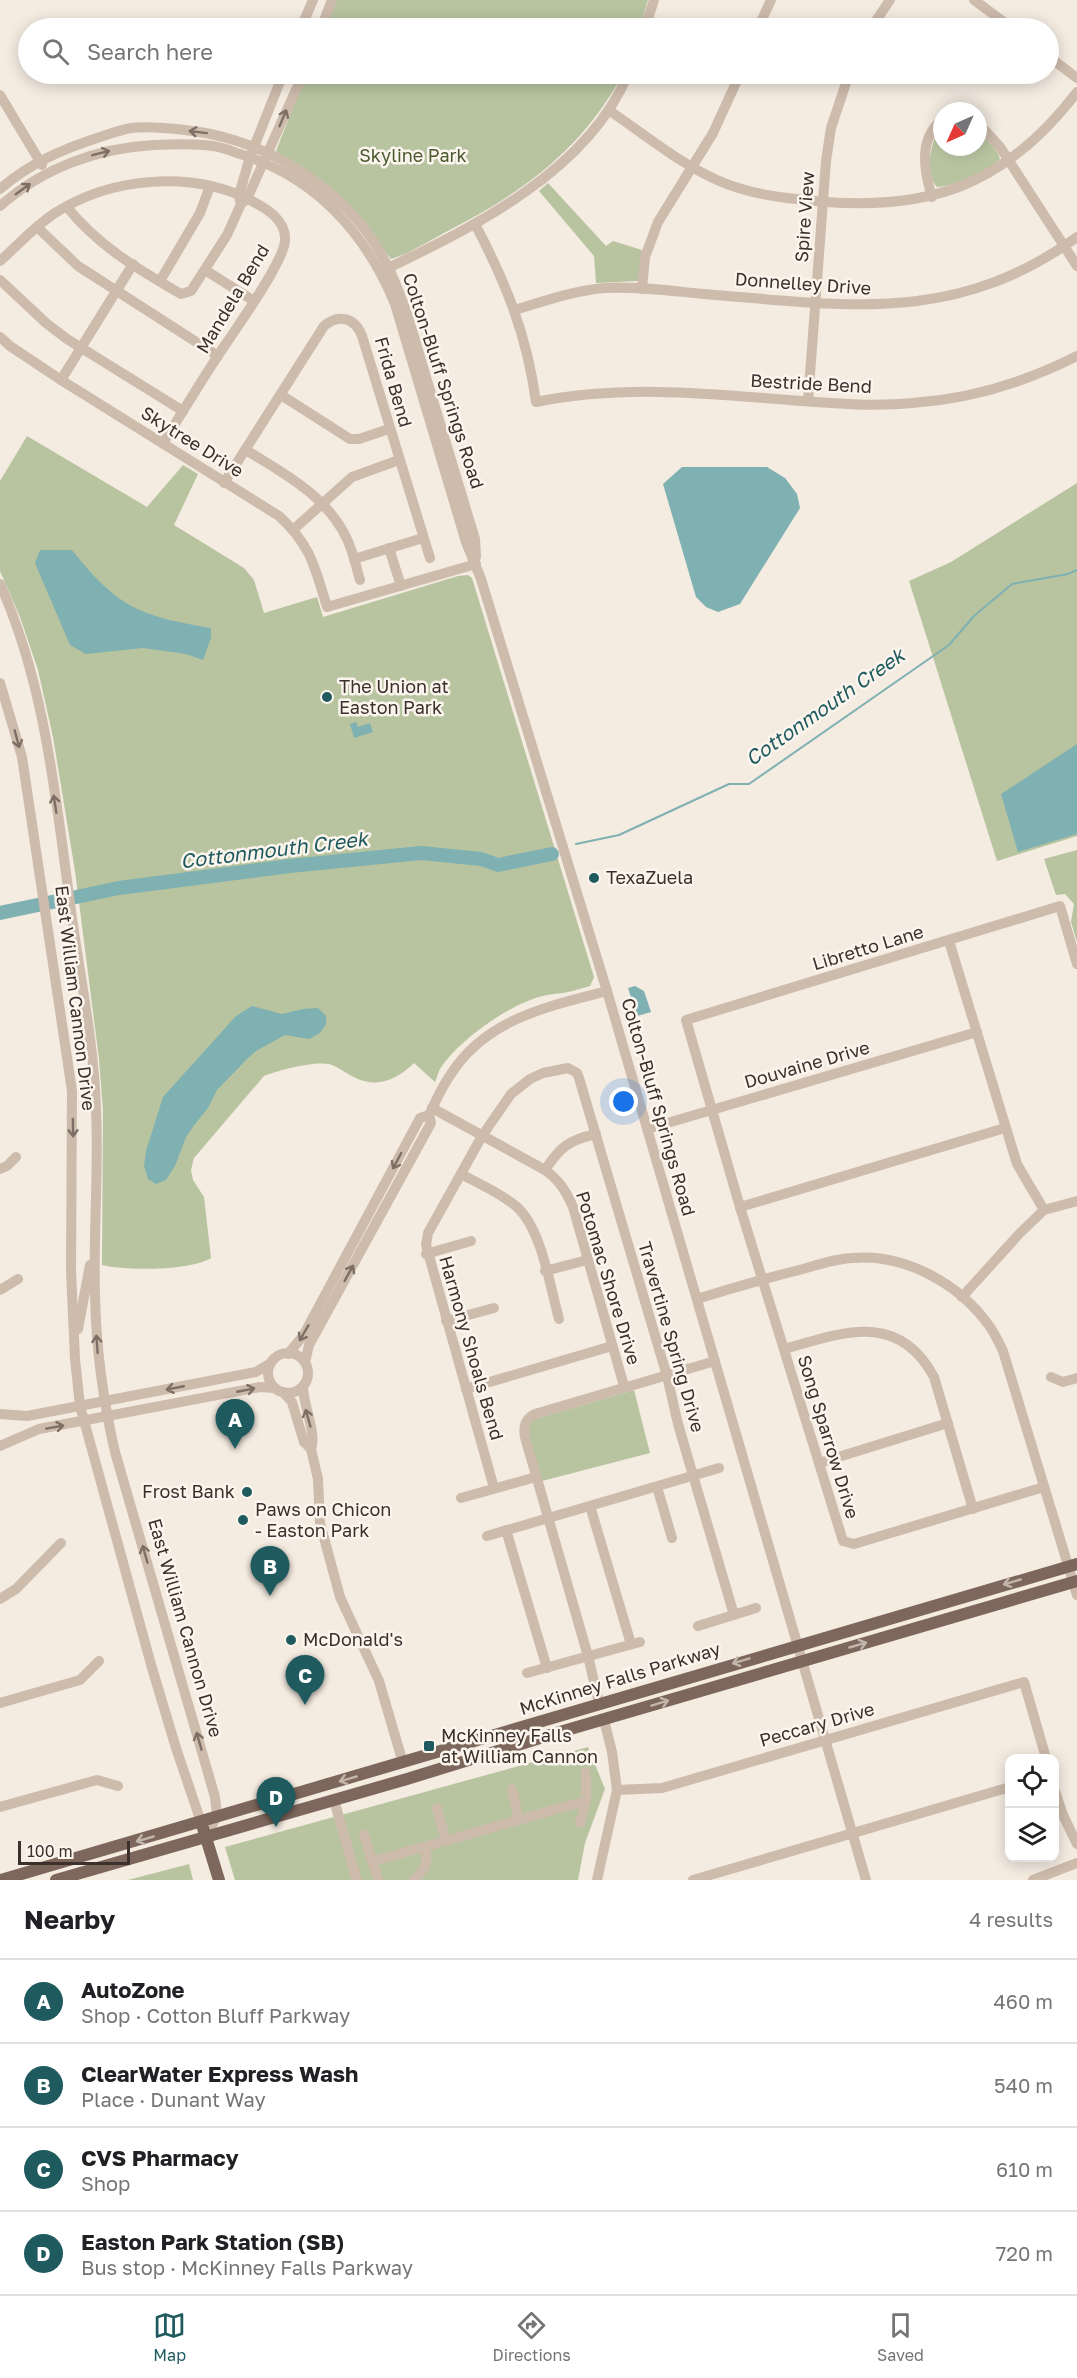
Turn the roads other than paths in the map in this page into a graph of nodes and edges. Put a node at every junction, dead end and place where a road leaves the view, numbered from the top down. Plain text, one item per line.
1 (313, 0) edge
2 (332, 0) edge
3 (654, 0) edge
4 (771, 0) edge
5 (890, 0) edge
6 (974, 0) edge
7 (306, 18) edge
8 (325, 18) edge
9 (648, 18) edge
10 (763, 18) edge
11 (878, 18) edge
12 (998, 18) edge
13 (1059, 64) edge
14 (1077, 78) edge
15 (280, 84) edge
16 (299, 84) edge
17 (623, 84) edge
18 (736, 84) edge
19 (846, 84) edge
20 (1077, 92) edge
21 (0, 95) edge
22 (610, 111) junction
23 (933, 129) edge
24 (987, 131) edge
25 (252, 152) junction
26 (266, 157) junction
27 (40, 161) junction
28 (1008, 162) junction
29 (692, 167) junction
30 (46, 173) junction
31 (210, 186) junction
32 (0, 189) edge
33 (932, 196) junction
34 (242, 199) junction
35 (823, 202) junction
36 (0, 206) edge
37 (67, 207) junction
38 (475, 224) junction
39 (37, 226) junction
40 (1077, 237) edge
41 (1064, 246) junction
42 (0, 261) edge
43 (133, 264) junction
44 (1077, 266) edge
45 (205, 270) junction
46 (385, 270) junction
47 (0, 280) edge
48 (160, 281) junction
49 (642, 289) junction
50 (117, 291) junction
51 (254, 301) junction
52 (816, 303) junction
53 (515, 310) junction
54 (0, 337) edge
55 (81, 348) junction
56 (218, 356) junction
57 (1077, 356) edge
58 (61, 380) junction
59 (280, 395) junction
60 (808, 401) junction
61 (183, 411) junction
62 (389, 429) junction
63 (163, 443) junction
64 (246, 450) junction
65 (399, 460) junction
66 (224, 483) junction
67 (322, 503) junction
68 (294, 529) junction
69 (423, 537) junction
70 (389, 548) junction
71 (354, 558) junction
72 (430, 558) dead end
73 (476, 564) junction
74 (360, 580) dead end
75 (0, 584) edge
76 (401, 586) junction
77 (0, 683) edge
78 (949, 940) junction
79 (1077, 964) edge
80 (607, 991) junction
81 (686, 1020) joint
82 (977, 1032) junction
83 (574, 1070) joint
84 (712, 1110) junction
85 (431, 1112) junction
86 (1005, 1128) junction
87 (647, 1129) junction
88 (596, 1134) junction
89 (482, 1136) junction
90 (16, 1157) dead end
91 (0, 1169) edge
92 (545, 1170) junction
93 (461, 1174) junction
94 (1077, 1201) edge
95 (740, 1207) junction
96 (1044, 1210) junction
97 (96, 1214) junction
98 (471, 1241) dead end
99 (426, 1254) junction
100 (587, 1260) junction
101 (545, 1271) junction
102 (18, 1279) dead end
103 (762, 1279) junction
104 (0, 1290) edge
105 (962, 1297) junction
106 (697, 1299) junction
107 (494, 1308) dead end
108 (559, 1319) dead end
109 (446, 1322) junction
110 (612, 1346) junction
111 (784, 1349) junction
112 (288, 1354) junction
113 (75, 1359) junction
114 (715, 1361) junction
115 (305, 1362) junction
116 (271, 1363) junction
117 (667, 1376) junction
118 (1051, 1377) dead end
119 (1077, 1378) edge
120 (303, 1386) junction
121 (624, 1386) junction
122 (466, 1389) junction
123 (279, 1390) junction
124 (104, 1402) junction
125 (80, 1406) junction
126 (0, 1414) edge
127 (107, 1416) junction
128 (83, 1421) junction
129 (948, 1423) junction
130 (0, 1446) edge
131 (311, 1449) junction
132 (819, 1463) junction
133 (719, 1468) dead end
134 (694, 1475) junction
135 (536, 1477) junction
136 (657, 1487) junction
137 (1044, 1487) junction
138 (494, 1488) junction
139 (461, 1498) dead end
140 (590, 1506) junction
141 (973, 1509) junction
142 (549, 1518) junction
143 (506, 1530) junction
144 (487, 1536) dead end
145 (672, 1538) dead end
146 (61, 1543) dead end
147 (1073, 1565) edge
148 (1075, 1582) edge
149 (1077, 1595) edge
150 (0, 1599) edge
151 (756, 1608) dead end
152 (734, 1615) junction
153 (698, 1626) dead end
154 (797, 1645) junction
155 (588, 1656) junction
156 (99, 1661) dead end
157 (802, 1661) junction
158 (547, 1668) junction
159 (527, 1673) dead end
160 (0, 1703) edge
161 (599, 1703) junction
162 (604, 1720) junction
163 (826, 1739) junction
164 (1045, 1754) edge
165 (403, 1763) junction
166 (586, 1772) dead end
167 (118, 1786) dead end
168 (1005, 1788) edge
169 (512, 1789) dead end
170 (617, 1790) junction
171 (334, 1800) junction
172 (586, 1801) junction
173 (1059, 1803) edge
174 (0, 1807) edge
175 (437, 1808) dead end
176 (217, 1816) junction
177 (519, 1820) junction
178 (201, 1822) junction
179 (580, 1823) dead end
180 (852, 1833) junction
181 (364, 1835) dead end
182 (206, 1836) junction
183 (446, 1841) junction
184 (1077, 1844) edge
185 (424, 1847) junction
186 (372, 1861) junction
187 (1077, 1863) edge
188 (1, 1880) edge
189 (56, 1880) edge
190 (219, 1880) edge
191 (357, 1880) edge
192 (378, 1880) edge
193 (414, 1880) edge
194 (597, 1880) edge
195 (693, 1880) edge
196 (866, 1880) edge
197 (1034, 1880) edge

1 - 7 street
2 - 8 street
3 - 9 street
4 - 10 street
5 - 11 street
6 - 12 street
13 - 14 street
15 - 25 street
26 -> 16 street
17 - 22 street
18 - 29 street
19 - 35 street, Spire View
20 - 28 street
21 - 27 street
22 - 29 street
22 - 38 street
23 - 33 street
24 - 28 street
25 - 26 street, Colton-Bluff Springs Road
25 -> 27 street, Colton-Bluff Springs Road
30 -> 25 street, Colton-Bluff Springs Road
25 - 34 street
26 - 34 street
26 - 46 street, Colton-Bluff Springs Road
27 - 30 street
27 - 32 street, Colton-Bluff Springs Road
28 - 33 street
28 - 41 street
29 - 35 street
29 - 49 street
36 -> 30 street, Colton-Bluff Springs Road
31 - 34 street, Mandela Bend
31 - 37 street, Mandela Bend
31 - 48 street
33 - 35 street
34 - 45 street
34 - 51 street, Mandela Bend
35 - 52 street, Spire View
37 - 39 street, Mandela Bend
37 - 43 street
38 - 46 street
38 - 53 street
39 - 42 street, Mandela Bend
39 - 50 street
40 - 41 street, Donnelley Drive
41 - 44 street
41 - 52 street, Donnelley Drive
43 - 48 street
43 - 50 street
45 - 48 street
45 - 51 street
46 - 73 street, Colton-Bluff Springs Road
47 - 55 street
49 - 52 street, Donnelley Drive
49 - 53 street, Donnelley Drive
50 - 55 street
50 - 56 street
51 - 56 street, Mandela Bend
52 - 60 street, Spire View
53 - 60 street, Bestride Bend
54 - 58 street, Skytree Drive
55 - 58 street
55 - 61 street
56 - 61 street, Mandela Bend
57 - 60 street, Bestride Bend
58 - 63 street, Skytree Drive
59 - 62 street
59 - 62 street, Frida Bend
59 - 64 street, Frida Bend
61 - 63 street, Mandela Bend
62 - 65 street, Frida Bend
63 - 66 street, Skytree Drive
64 - 66 street, Frida Bend
64 - 67 street
65 - 67 street
65 - 69 street, Frida Bend
66 - 68 street, Skytree Drive
67 - 68 street
67 - 71 street
68 - 76 street, Skytree Drive
69 - 70 street
69 - 72 street, Frida Bend
70 - 71 street
70 - 76 street
71 - 74 street
73 - 76 street
73 - 80 street, Colton-Bluff Springs Road
97 -> 75 street, East William Cannon Drive
77 -> 113 street, East William Cannon Drive
78 - 79 street, Libretto Lane
78 - 81 street, Libretto Lane
78 - 82 street
80 - 85 street
80 - 87 street, Colton-Bluff Springs Road
81 - 84 street, Song Sparrow Drive
82 - 84 street, Douvaine Drive
82 - 86 street
83 - 88 street, Travertine Spring Drive
83 - 89 street, Harmony Shoals Bend
84 - 87 street, Douvaine Drive
84 - 95 street, Song Sparrow Drive
85 - 89 street, Potomac Shore Drive
85 -> 112 street
115 -> 85 street
86 - 95 street
86 - 96 street
87 - 106 street, Colton-Bluff Springs Road
88 - 92 street
88 - 117 street, Travertine Spring Drive
89 - 92 street, Potomac Shore Drive
89 - 93 street, Harmony Shoals Bend
90 - 91 street
92 - 100 street, Potomac Shore Drive
93 - 99 street, Harmony Shoals Bend
93 - 101 street
94 - 96 street
95 - 103 street, Song Sparrow Drive
96 - 105 street
97 - 113 street, East William Cannon Drive
124 -> 97 street, East William Cannon Drive
98 - 99 street
99 - 109 street, Harmony Shoals Bend
100 - 101 street
100 - 110 street, Potomac Shore Drive
101 - 108 street
102 - 104 street
103 - 105 street
103 - 106 street
103 - 111 street, Song Sparrow Drive
105 - 137 street
106 - 114 street, Colton-Bluff Springs Road
107 - 109 street
109 - 122 street, Harmony Shoals Bend
110 - 121 street, Potomac Shore Drive
110 - 122 street
111 - 129 street
111 - 132 street, Song Sparrow Drive
112 - 115 street
112 - 116 street
113 - 125 street, East William Cannon Drive
114 - 117 street
114 - 154 street, Colton-Bluff Springs Road
115 - 120 street
116 - 123 street
116 -> 124 street
117 - 121 street
117 - 134 street, Travertine Spring Drive
118 - 119 street
120 - 123 street
131 -> 120 street
121 - 135 street
122 - 138 street, Harmony Shoals Bend
127 -> 123 street
123 - 131 street
124 - 125 street
124 - 127 street, East William Cannon Drive
125 - 126 street
125 - 128 street, East William Cannon Drive
127 - 128 street
176 -> 127 street, East William Cannon Drive
130 -> 128 street
128 - 178 street, East William Cannon Drive
129 - 132 street
129 - 141 street
131 - 165 street
132 - 141 street, Song Sparrow Drive
133 - 134 street
134 - 136 street
134 - 152 street, Travertine Spring Drive
135 - 138 street
135 - 142 street
136 - 140 street
136 - 145 street
137 - 141 street, Song Sparrow Drive
137 - 147 street
138 - 139 street
140 - 142 street
140 - 155 street
142 - 143 street
142 - 155 street
143 - 144 street
143 - 158 street
146 - 150 street
147 - 148 street
147 -> 154 main road, McKinney Falls Parkway
148 - 149 street
157 -> 148 main road, McKinney Falls Parkway
151 - 152 street
152 - 153 street
154 - 157 street, Colton-Bluff Springs Road
154 -> 161 main road, McKinney Falls Parkway
155 - 158 street
155 - 161 street
156 - 160 street
162 -> 157 main road, McKinney Falls Parkway
157 - 163 street, Colton-Bluff Springs Road
158 - 159 street
161 - 162 main road
161 - 165 main road, McKinney Falls Parkway
162 - 170 street
162 - 171 main road, McKinney Falls Parkway
163 - 164 street, Peccary Drive
163 - 170 street, Peccary Drive
163 - 180 street, Colton-Bluff Springs Road
165 -> 176 main road, McKinney Falls Parkway
166 - 172 street
167 - 174 street
168 - 180 street
169 - 177 street
170 - 194 street
171 - 182 main road, McKinney Falls Parkway
171 - 191 street
172 - 177 street
172 - 179 street
173 - 184 street
175 - 183 street
176 - 178 main road, McKinney Falls Parkway
176 - 182 street
177 - 183 street
178 - 182 main road, East William Cannon Drive
178 -> 188 main road, McKinney Falls Parkway
180 - 195 street
180 - 196 street, Colton-Bluff Springs Road
181 - 186 street
182 - 189 main road, McKinney Falls Parkway
182 - 190 main road, East William Cannon Drive
183 - 185 street
185 - 186 street
185 - 193 street
186 - 192 street
187 - 197 street

